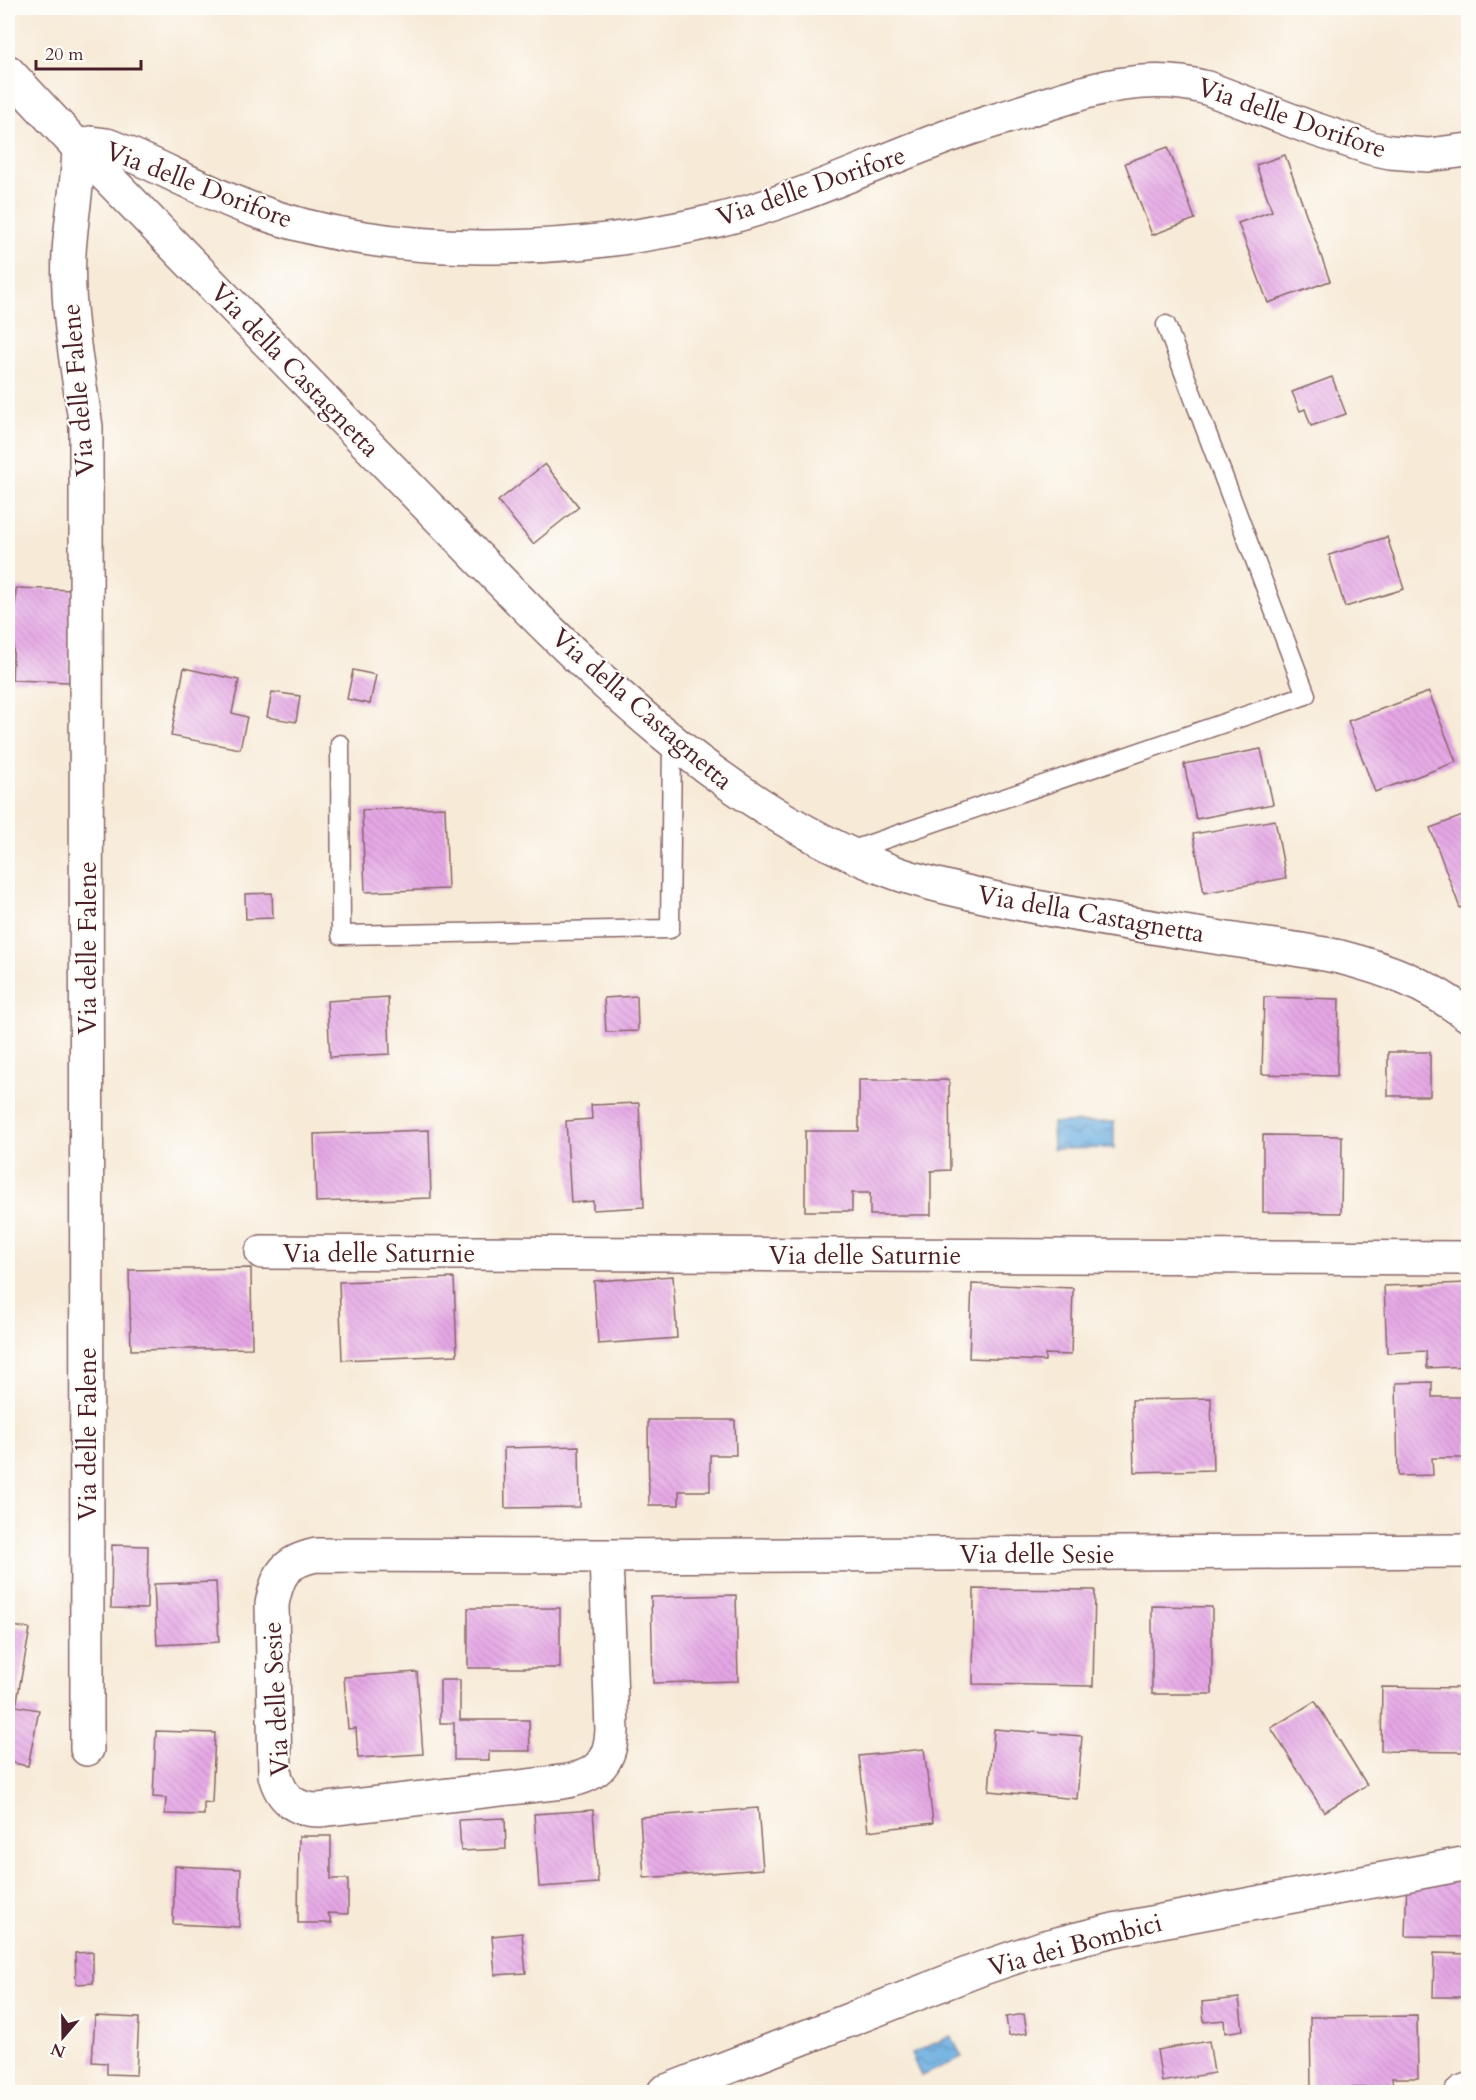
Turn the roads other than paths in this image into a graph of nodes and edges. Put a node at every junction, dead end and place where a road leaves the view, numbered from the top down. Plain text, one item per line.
1 (8, 72) edge
2 (79, 148) junction
3 (1468, 150) edge
4 (1166, 325) dead end
5 (672, 740) junction
6 (340, 744) dead end
7 (847, 852) junction
8 (1468, 1015) edge
9 (262, 1252) dead end
10 (1468, 1258) edge
11 (1468, 1551) edge
12 (606, 1556) junction
13 (87, 1749) dead end
14 (1468, 1863) edge
15 (1468, 2090) edge
16 (663, 2092) edge
17 (1462, 2092) edge

1 - 2 street, Via della Castagnetta
2 - 3 street, Via delle Dorifore
2 - 5 street, Via della Castagnetta
2 - 13 street, Via delle Falene
4 - 7 lane
5 - 6 lane
5 - 7 street, Via della Castagnetta
7 - 8 street, Via della Castagnetta
9 - 10 street, Via delle Saturnie
11 - 12 street, Via delle Sesie
12 - 12 street, Via delle Sesie
14 - 16 street, Via dei Bombici
15 - 17 street

